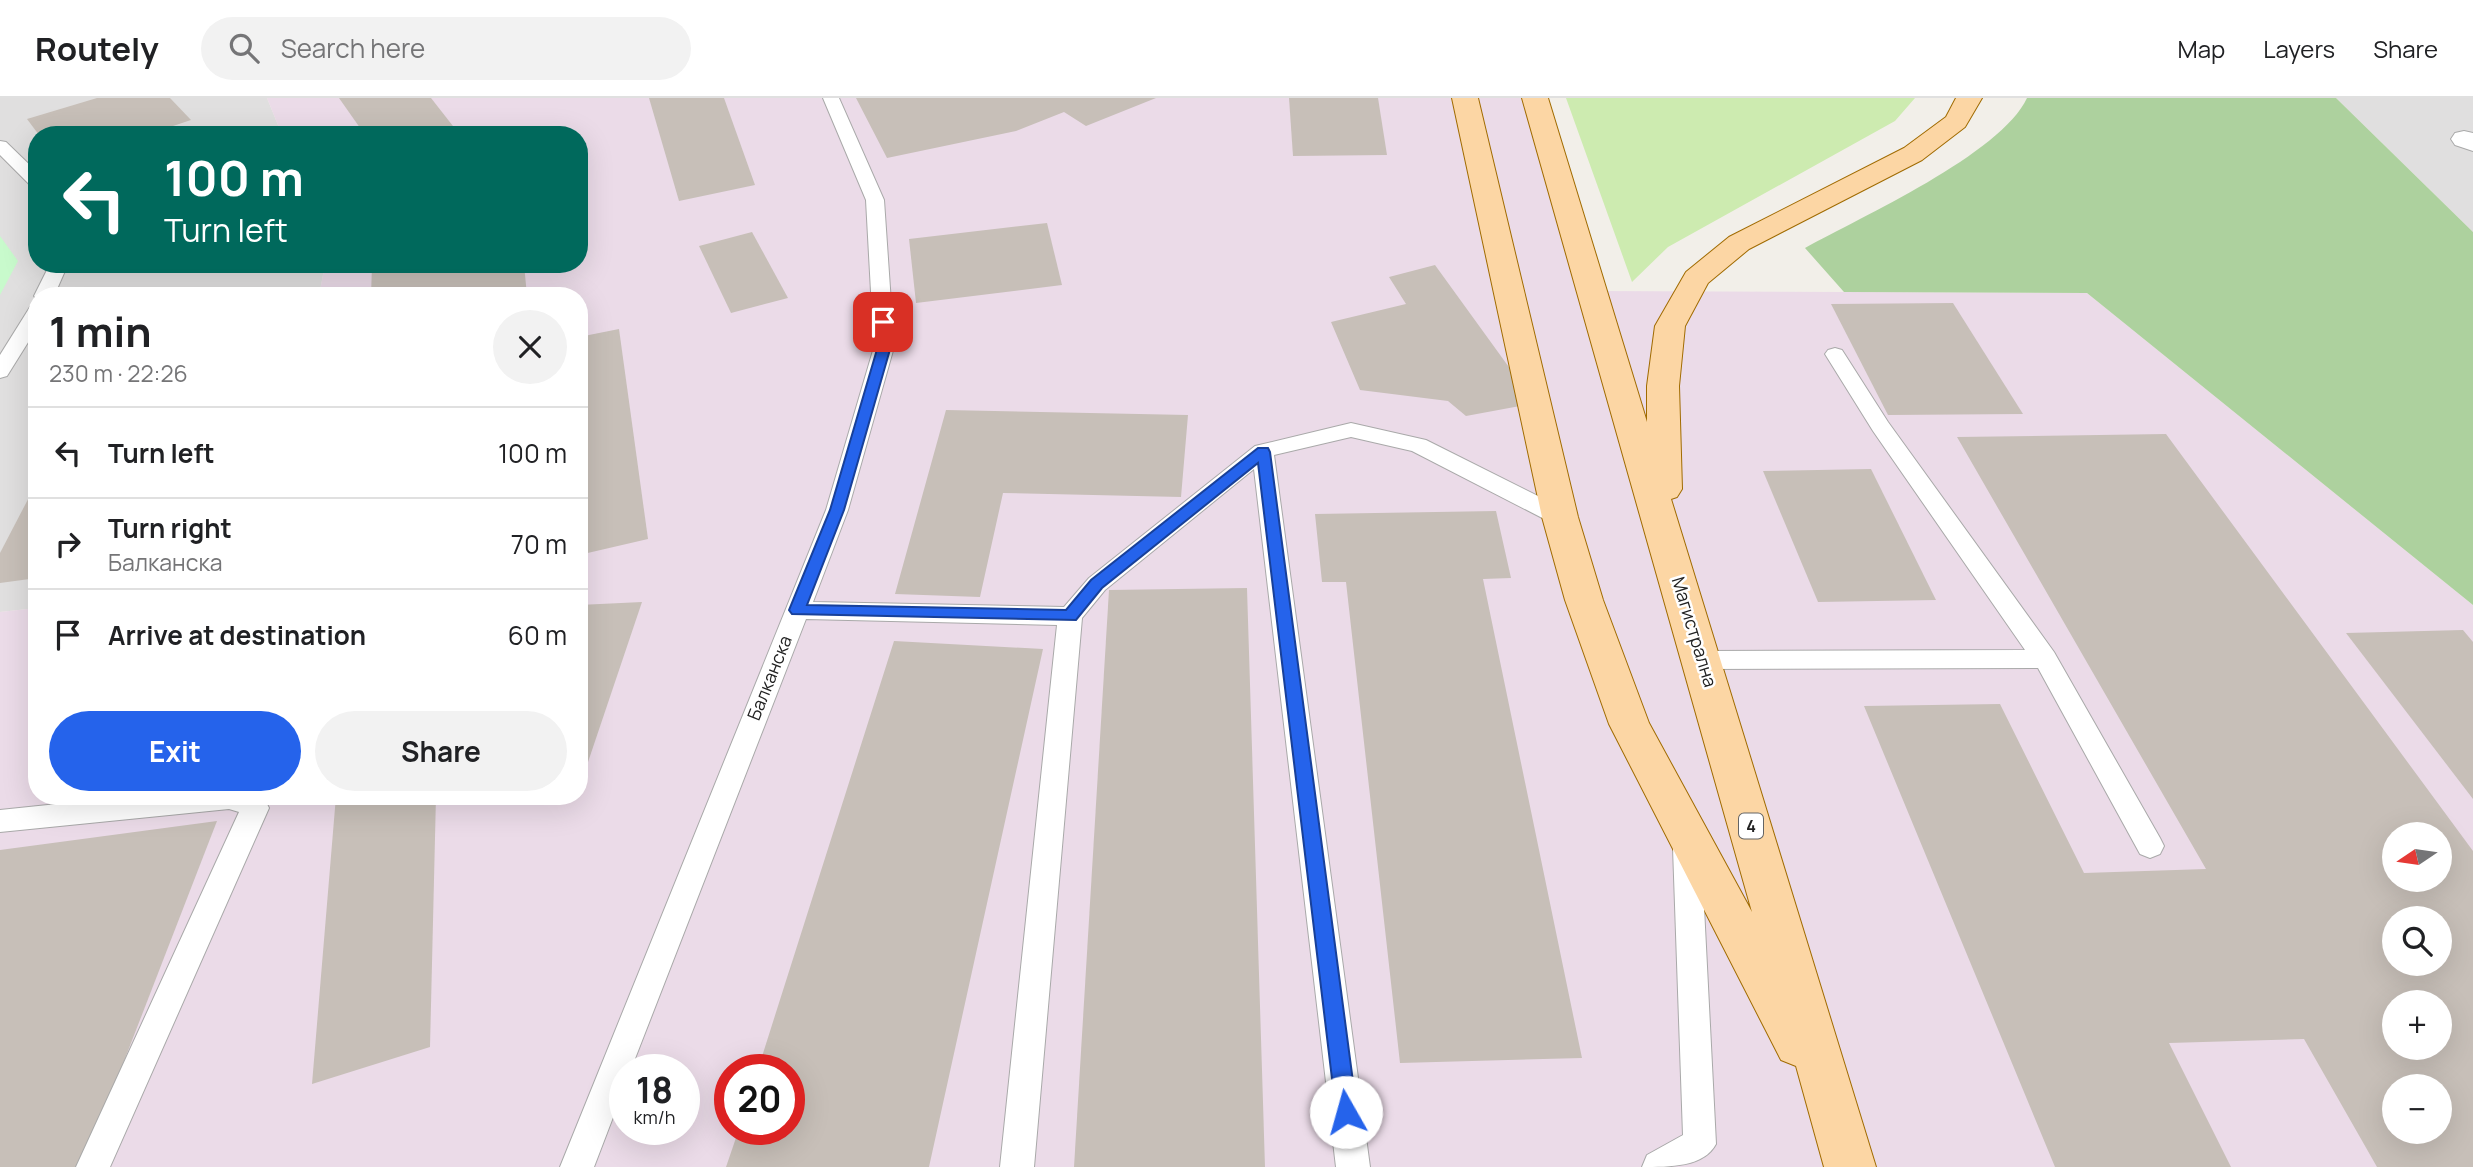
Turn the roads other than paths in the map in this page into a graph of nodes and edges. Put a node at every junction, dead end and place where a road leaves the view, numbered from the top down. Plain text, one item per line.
1 (831, 98) edge
2 (1465, 98) edge
3 (1535, 98) edge
4 (1969, 98) edge
5 (0, 146) edge
6 (28, 173) edge
7 (28, 326) edge
8 (1835, 354) dead end
9 (0, 372) edge
10 (1263, 452) junction
11 (1560, 517) junction
12 (1666, 540) junction
13 (797, 610) junction
14 (1070, 616) junction
15 (2045, 659) junction
16 (1702, 660) junction
17 (159, 805) edge
18 (250, 805) edge
19 (0, 821) edge
20 (1687, 838) junction
21 (2150, 846) dead end
22 (1834, 1112) junction
23 (93, 1167) edge
24 (577, 1167) edge
25 (1017, 1167) edge
26 (1353, 1167) edge
27 (1659, 1167) edge
28 (1850, 1167) edge

1 - 13 lane, Балканска
2 - 11 main road
3 - 12 main road, Магистрална / 4
4 - 12 main road
5 - 6 lane
7 - 9 lane
8 - 15 lane
10 - 11 lane
10 - 14 lane
10 - 26 lane
11 - 20 main road
12 - 16 main road, Магистрална / 4
13 - 14 lane
13 - 24 lane, Балканска
14 - 25 lane
15 - 16 lane
15 - 21 lane
16 - 22 main road, Магистрална / 4
17 - 19 lane
18 - 23 lane
20 - 22 main road
20 - 27 lane
22 - 28 main road, Магистрална / 4

